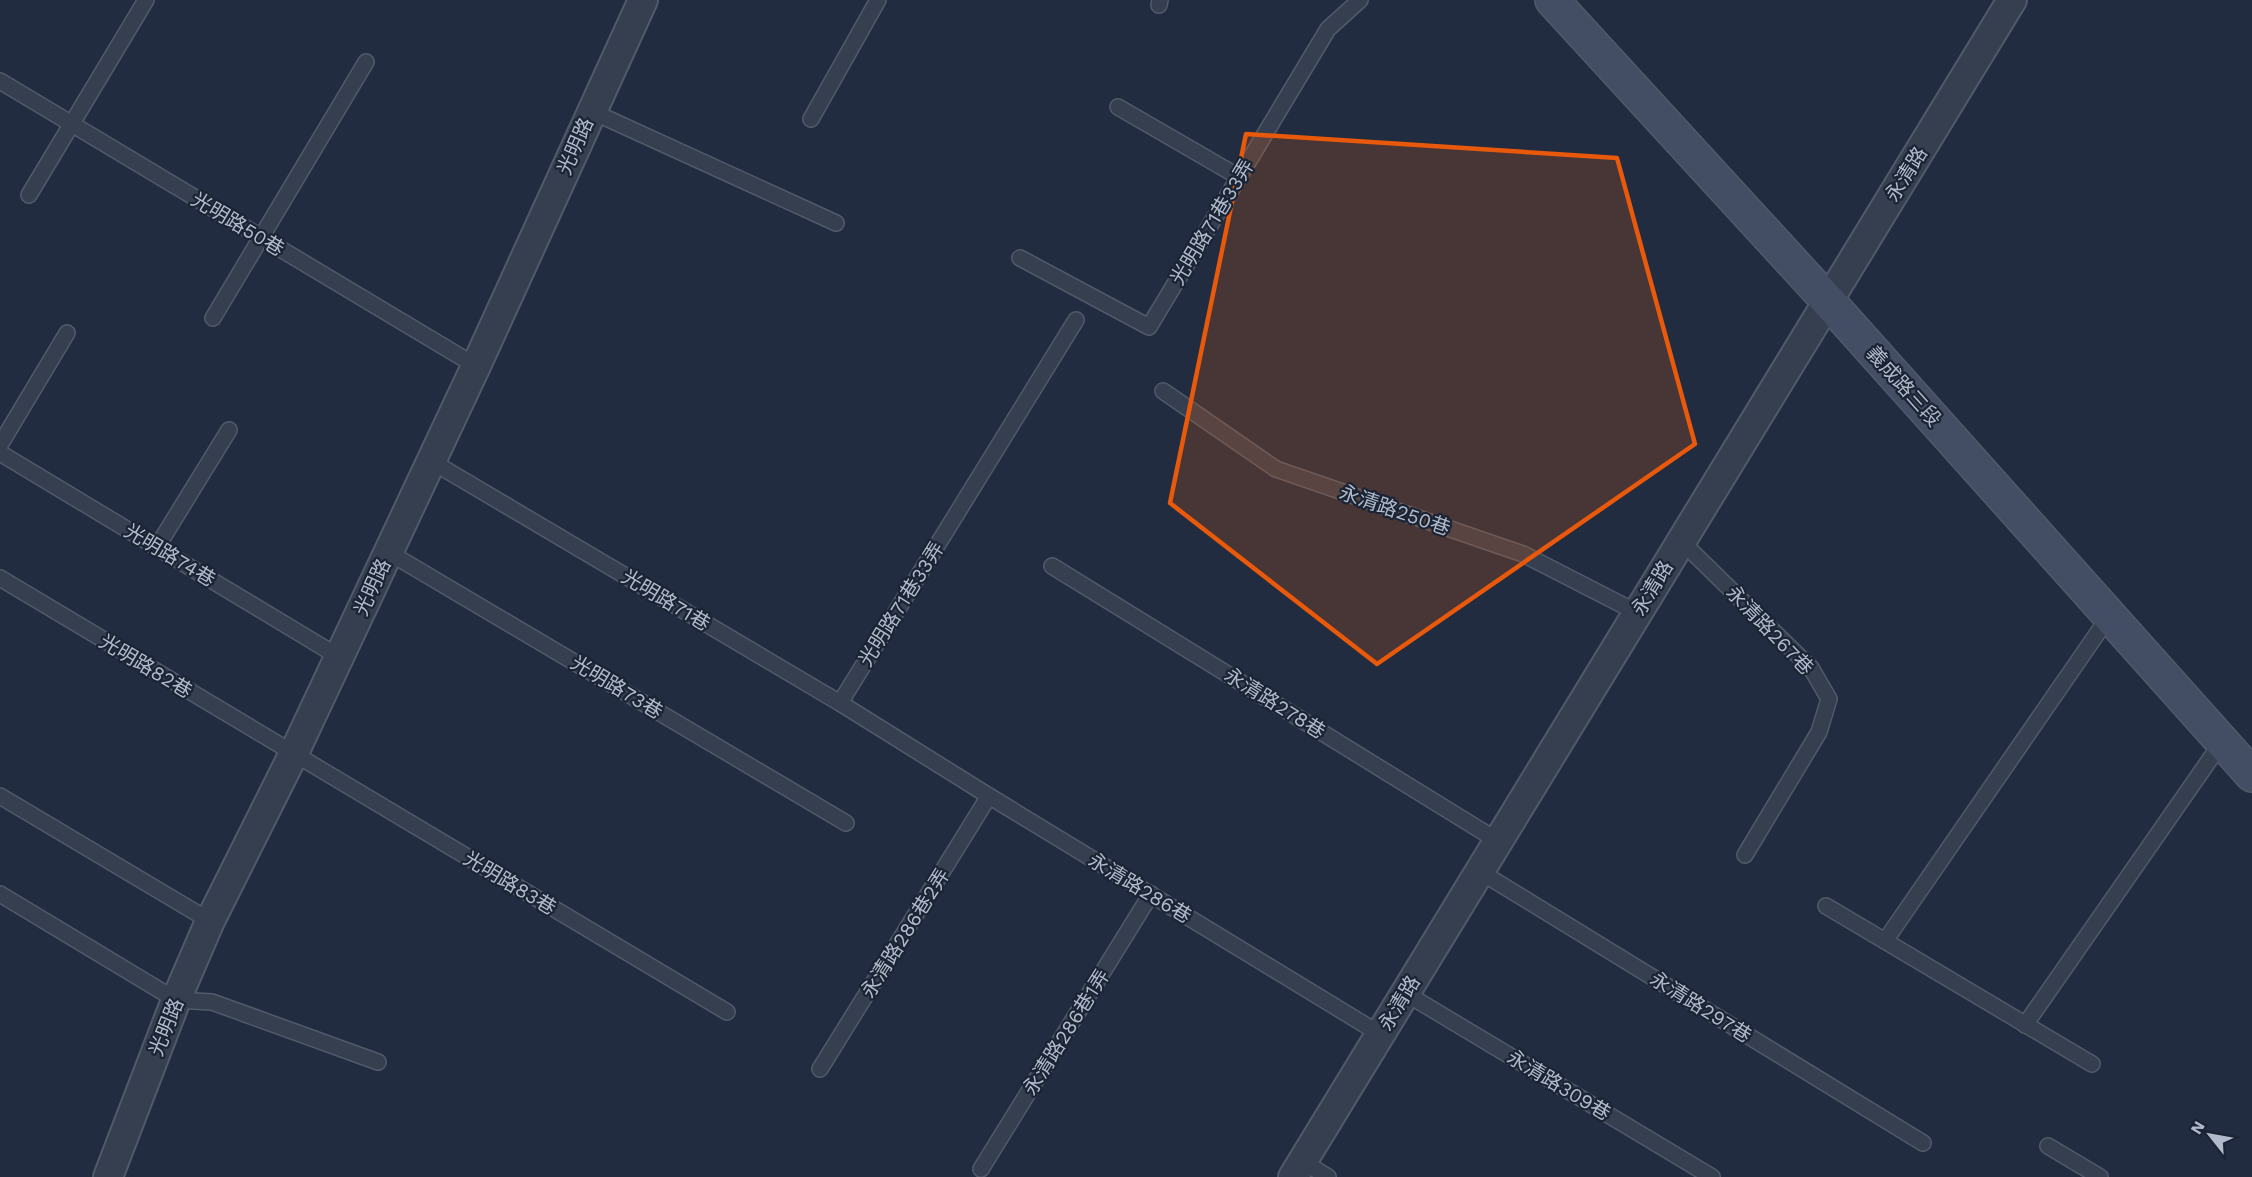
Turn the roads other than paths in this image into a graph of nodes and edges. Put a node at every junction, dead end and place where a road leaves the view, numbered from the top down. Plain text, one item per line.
1 (146, 0) edge
2 (643, 0) edge
3 (878, 0) edge
4 (1360, 0) edge
5 (1552, 0) edge
6 (2012, 0) edge
7 (366, 62) dead end
8 (0, 81) edge
9 (1118, 106) dead end
10 (591, 111) junction
11 (811, 118) dead end
12 (71, 124) junction
13 (1239, 177) junction
14 (29, 195) dead end
15 (836, 223) dead end
16 (260, 237) junction
17 (1020, 258) dead end
18 (1828, 302) junction
19 (213, 318) dead end
20 (1076, 320) dead end
21 (67, 333) dead end
22 (476, 366) junction
23 (1163, 391) dead end
24 (229, 430) dead end
25 (0, 445) edge
26 (0, 453) edge
27 (431, 462) junction
28 (1681, 541) junction
29 (157, 547) junction
30 (388, 552) junction
31 (1052, 566) dead end
32 (0, 578) edge
33 (1638, 613) junction
34 (2110, 615) junction
35 (339, 657) junction
36 (840, 703) junction
37 (899, 741) joint
38 (2222, 742) junction
39 (293, 754) junction
40 (2252, 775) edge
41 (0, 796) edge
42 (989, 796) junction
43 (846, 823) dead end
44 (1498, 841) junction
45 (1745, 855) dead end
46 (1479, 871) junction
47 (0, 894) edge
48 (1151, 894) junction
49 (1826, 906) dead end
50 (210, 921) junction
51 (1885, 941) junction
52 (1405, 993) junction
53 (176, 1000) junction
54 (727, 1012) dead end
55 (2025, 1025) junction
56 (1380, 1034) junction
57 (378, 1062) dead end
58 (2092, 1064) dead end
59 (820, 1069) dead end
60 (1923, 1143) dead end
61 (2048, 1146) dead end
62 (1298, 1169) edge
63 (981, 1170) dead end
64 (108, 1177) edge
65 (1328, 1177) edge
66 (1712, 1177) edge
67 (2100, 1177) edge

1 - 12 lane
2 - 10 street, 光明路
3 - 11 lane
4 - 13 lane, 光明路71巷33弄
5 - 18 street, 義成路三段
6 - 18 street, 永清路
7 - 16 lane
8 - 12 lane, 光明路50巷
9 - 13 lane
10 - 15 lane
10 - 22 street, 光明路
12 - 14 lane
12 - 16 lane, 光明路50巷
13 - 17 lane, 光明路71巷33弄
16 - 19 lane
16 - 22 lane, 光明路50巷
18 - 28 street, 永清路
18 - 34 street, 義成路三段
20 - 36 lane, 光明路71巷33弄
21 - 25 lane
22 - 27 street, 光明路
23 - 33 lane, 永清路250巷
24 - 29 lane
26 - 29 lane, 光明路74巷
27 - 30 street, 光明路
27 - 36 lane, 光明路71巷
28 - 33 street, 永清路
28 - 45 lane, 永清路267巷
29 - 35 lane, 光明路74巷
30 - 35 street, 光明路
30 - 43 lane, 光明路73巷
31 - 44 lane, 永清路278巷
32 - 39 lane, 光明路82巷
33 - 44 street, 永清路
34 - 38 street, 義成路三段
34 - 51 lane
35 - 39 street, 光明路
36 - 37 lane, 光明路71巷
37 - 42 lane, 永清路286巷
38 - 40 street, 義成路三段
38 - 55 lane
39 - 50 street, 光明路
39 - 54 lane, 光明路83巷
41 - 50 lane
42 - 48 lane, 永清路286巷
42 - 59 lane, 永清路286巷2弄
44 - 46 street, 永清路
46 - 52 street, 永清路
46 - 60 lane, 永清路297巷
47 - 53 lane
48 - 56 lane, 永清路286巷
48 - 63 lane, 永清路286巷1弄
49 - 51 lane
50 - 53 street, 光明路
51 - 55 lane
52 - 56 street, 永清路
52 - 66 lane, 永清路309巷
53 - 57 lane
53 - 64 street, 光明路
55 - 58 lane
56 - 62 street, 永清路
61 - 67 lane
62 - 65 lane

